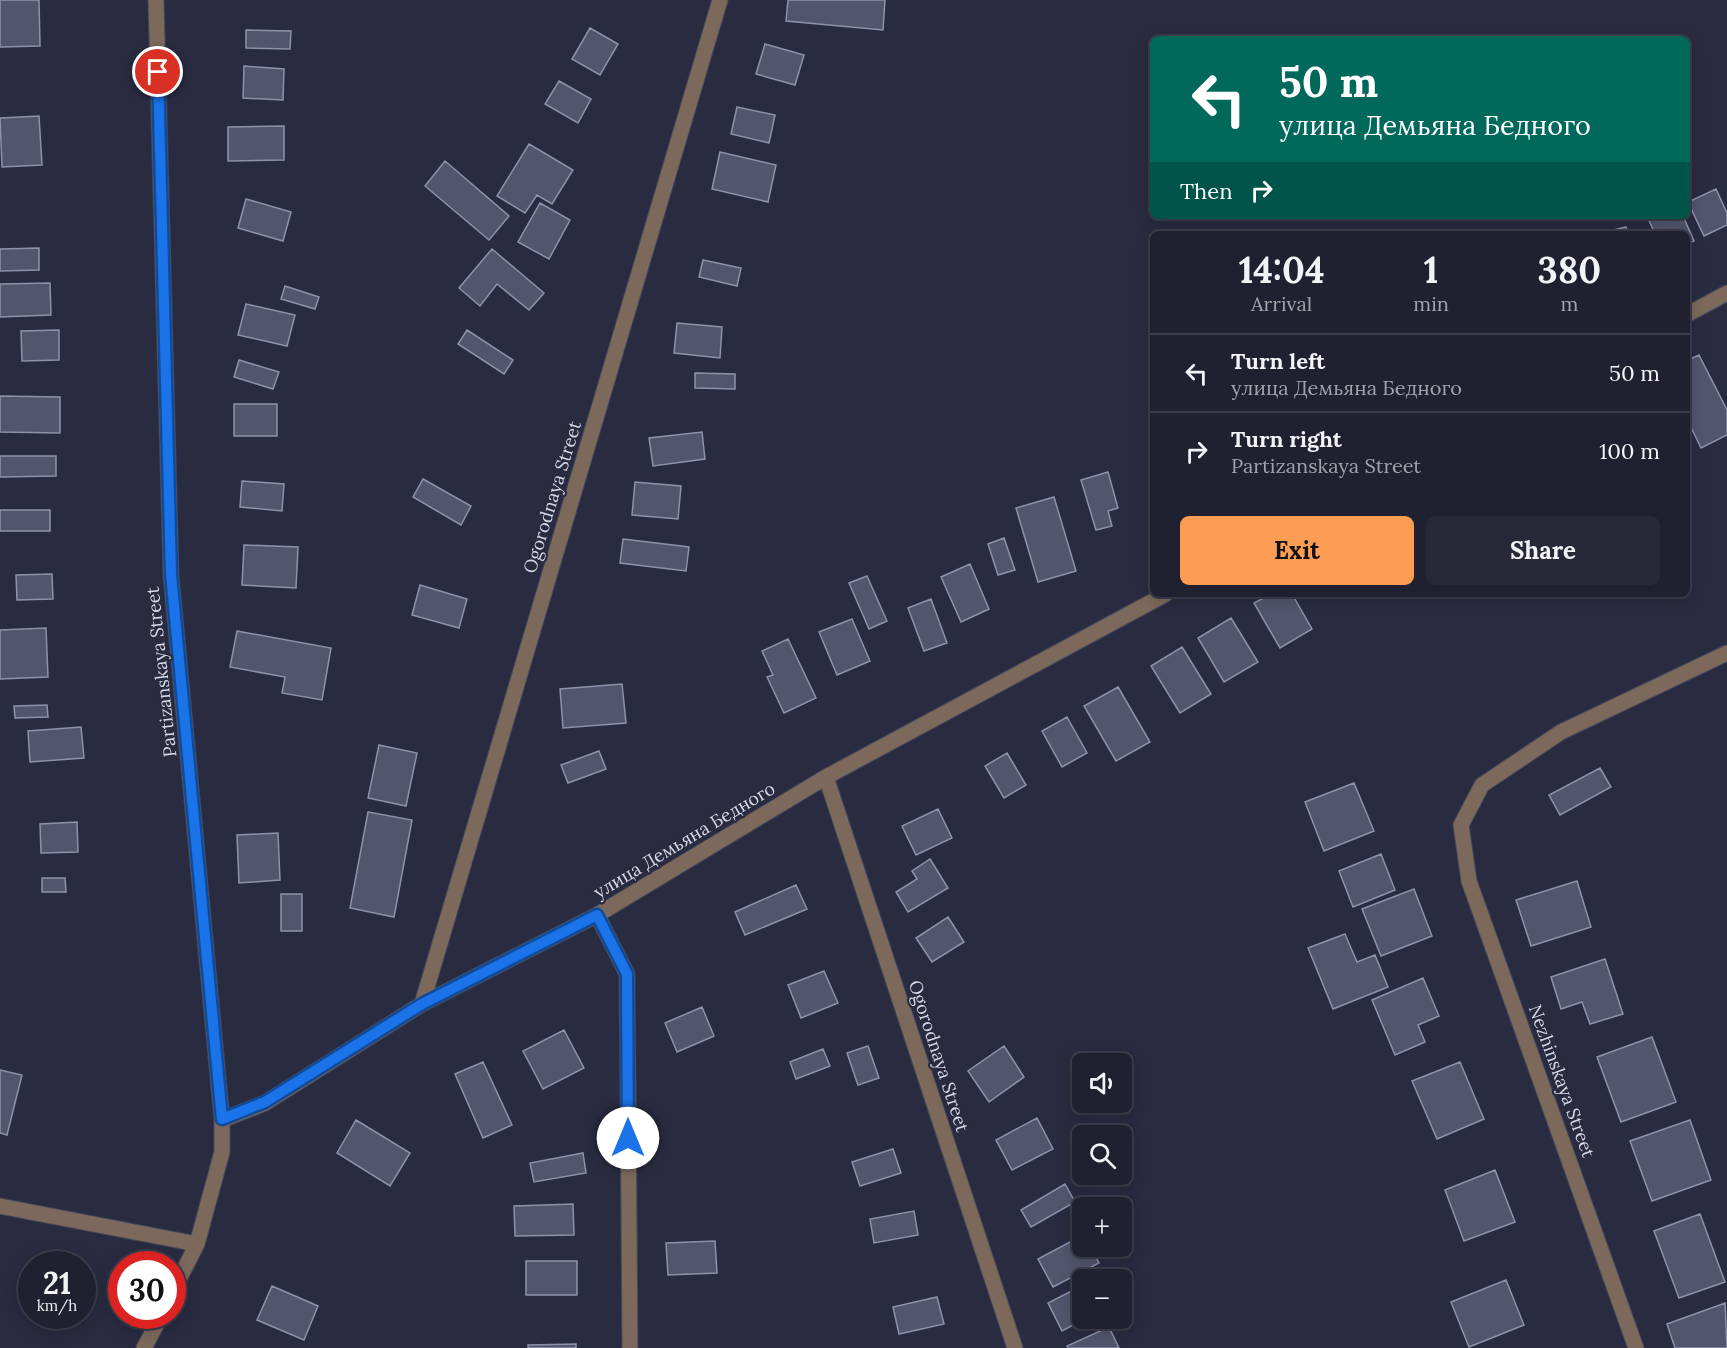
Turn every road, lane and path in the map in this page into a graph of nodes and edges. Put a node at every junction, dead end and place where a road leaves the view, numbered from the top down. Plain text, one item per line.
1 (156, 0) edge
2 (720, 0) edge
3 (1727, 293) edge
4 (1690, 313) edge
5 (1160, 597) edge
6 (1727, 653) edge
7 (826, 777) junction
8 (597, 915) junction
9 (422, 1004) junction
10 (222, 1119) junction
11 (0, 1206) edge
12 (197, 1244) junction
13 (186, 1266) edge
14 (154, 1329) edge
15 (144, 1348) edge
16 (630, 1348) edge
17 (1015, 1348) edge
18 (1636, 1348) edge

1 - 10 street, Partizanskaya Street
2 - 9 street, Ogorodnaya Street
3 - 4 street
5 - 7 street, улица Демьяна Бедного
6 - 18 street, Nezhinskaya Street
7 - 8 street, улица Демьяна Бедного
7 - 17 street, Ogorodnaya Street
8 - 9 street, улица Демьяна Бедного
8 - 16 street
9 - 10 street, улица Демьяна Бедного
10 - 12 street, Partizanskaya Street
11 - 12 street
12 - 13 street, Partizanskaya Street
14 - 15 street

